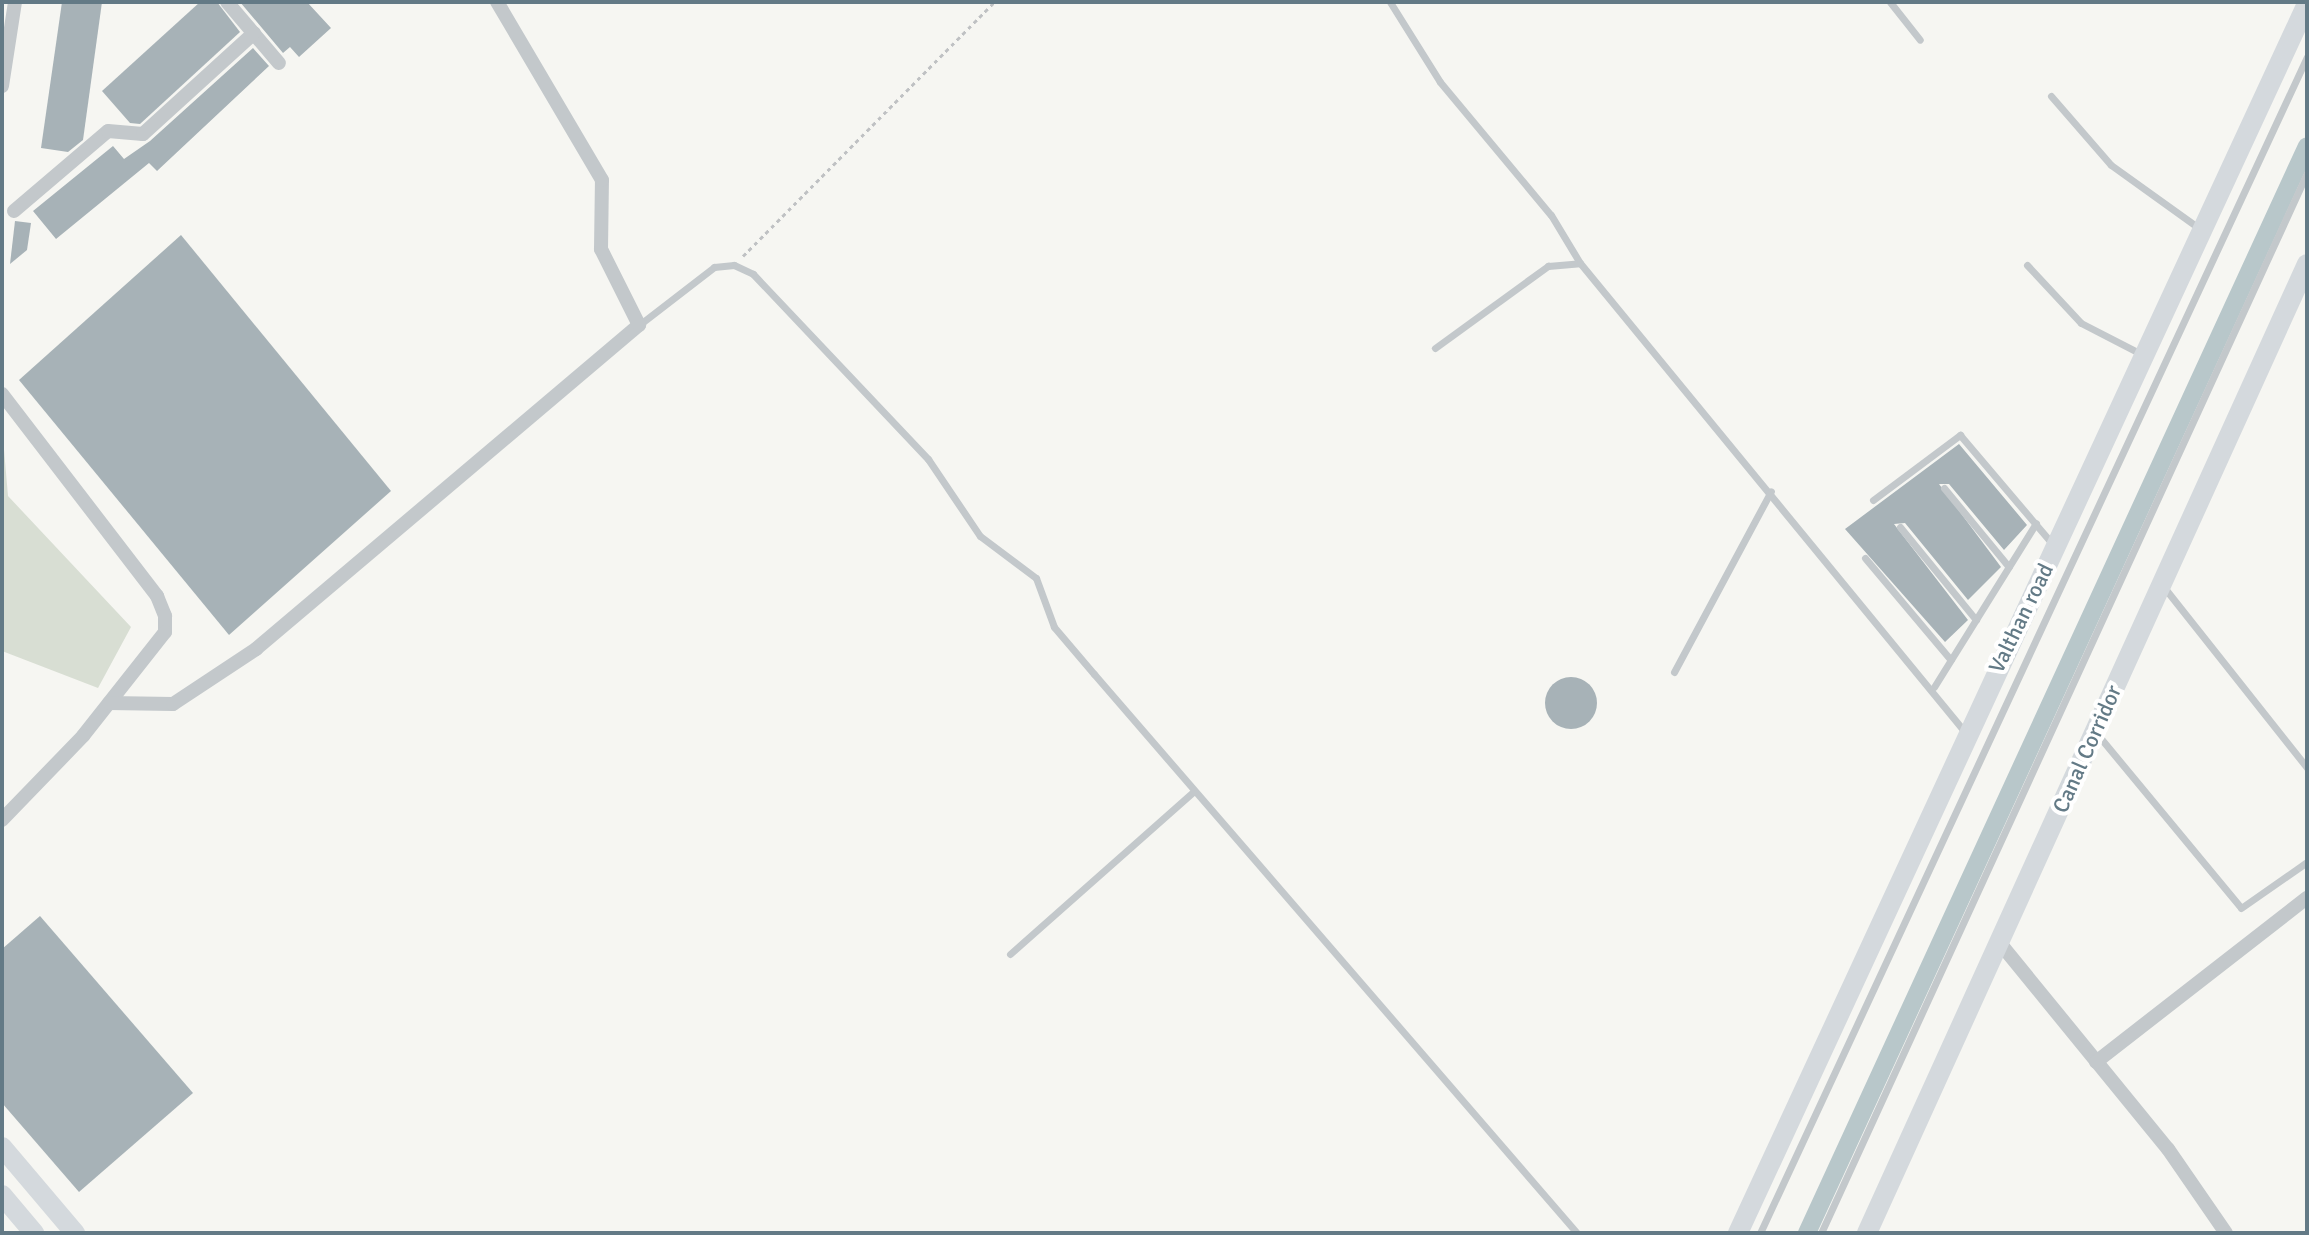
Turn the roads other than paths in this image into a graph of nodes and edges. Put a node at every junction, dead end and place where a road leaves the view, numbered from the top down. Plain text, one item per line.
1 (15, 2) edge
2 (227, 2) edge
3 (497, 2) edge
4 (1390, 2) edge
5 (1890, 2) edge
6 (2307, 4) edge
7 (254, 33) junction
8 (1920, 40) dead end
9 (2307, 57) edge
10 (279, 63) dead end
11 (2, 86) edge
12 (2051, 96) dead end
13 (2307, 173) edge
14 (14, 211) dead end
15 (2202, 231) junction
16 (1580, 263) junction
17 (2307, 264) edge
18 (2027, 265) dead end
19 (639, 325) junction
20 (1435, 348) dead end
21 (2141, 354) junction
22 (2, 394) edge
23 (1944, 488) dead end
24 (1771, 491) junction
25 (1873, 500) dead end
26 (2036, 523) junction
27 (1900, 527) dead end
28 (2055, 548) junction
29 (1865, 558) dead end
30 (2009, 567) junction
31 (2162, 584) junction
32 (1976, 620) junction
33 (1951, 660) junction
34 (1674, 672) dead end
35 (1934, 687) junction
36 (109, 703) junction
37 (2095, 731) junction
38 (1966, 734) junction
39 (2307, 768) edge
40 (1194, 791) junction
41 (2, 820) edge
42 (2307, 862) edge
43 (2307, 898) edge
44 (1999, 942) junction
45 (1010, 954) dead end
46 (2096, 1062) junction
47 (2, 1147) edge
48 (2, 1195) edge
49 (34, 1233) edge
50 (75, 1233) edge
51 (1577, 1233) edge
52 (1738, 1233) edge
53 (1760, 1233) edge
54 (1821, 1233) edge
55 (1867, 1233) edge
56 (2226, 1233) edge

1 - 11 street
2 - 7 street
3 - 19 street
4 - 16 lane
5 - 8 lane
6 - 15 main road, Valthan road
7 - 10 street
7 - 14 street
9 - 53 lane
12 - 15 lane
13 - 54 lane
15 - 21 main road, Valthan road
16 - 20 lane
16 - 24 lane
17 - 31 main road, Canal Corridor
18 - 21 lane
19 - 36 street
19 - 40 lane
21 - 28 main road, Valthan road
22 - 36 street
23 - 30 lane
24 - 34 lane
24 - 35 lane
25 - 26 lane
26 - 28 lane
26 - 30 lane
27 - 32 lane
28 - 38 main road, Valthan road
29 - 33 lane
30 - 32 lane
31 - 37 main road, Canal Corridor
31 - 39 lane
32 - 33 lane
33 - 35 lane
35 - 38 lane
36 - 41 street
37 - 42 lane
37 - 44 main road, Canal Corridor
38 - 52 main road, Valthan road
40 - 45 lane
40 - 51 lane
43 - 46 street
44 - 46 street
44 - 55 main road, Canal Corridor
46 - 56 street
47 - 50 main road
48 - 49 main road

